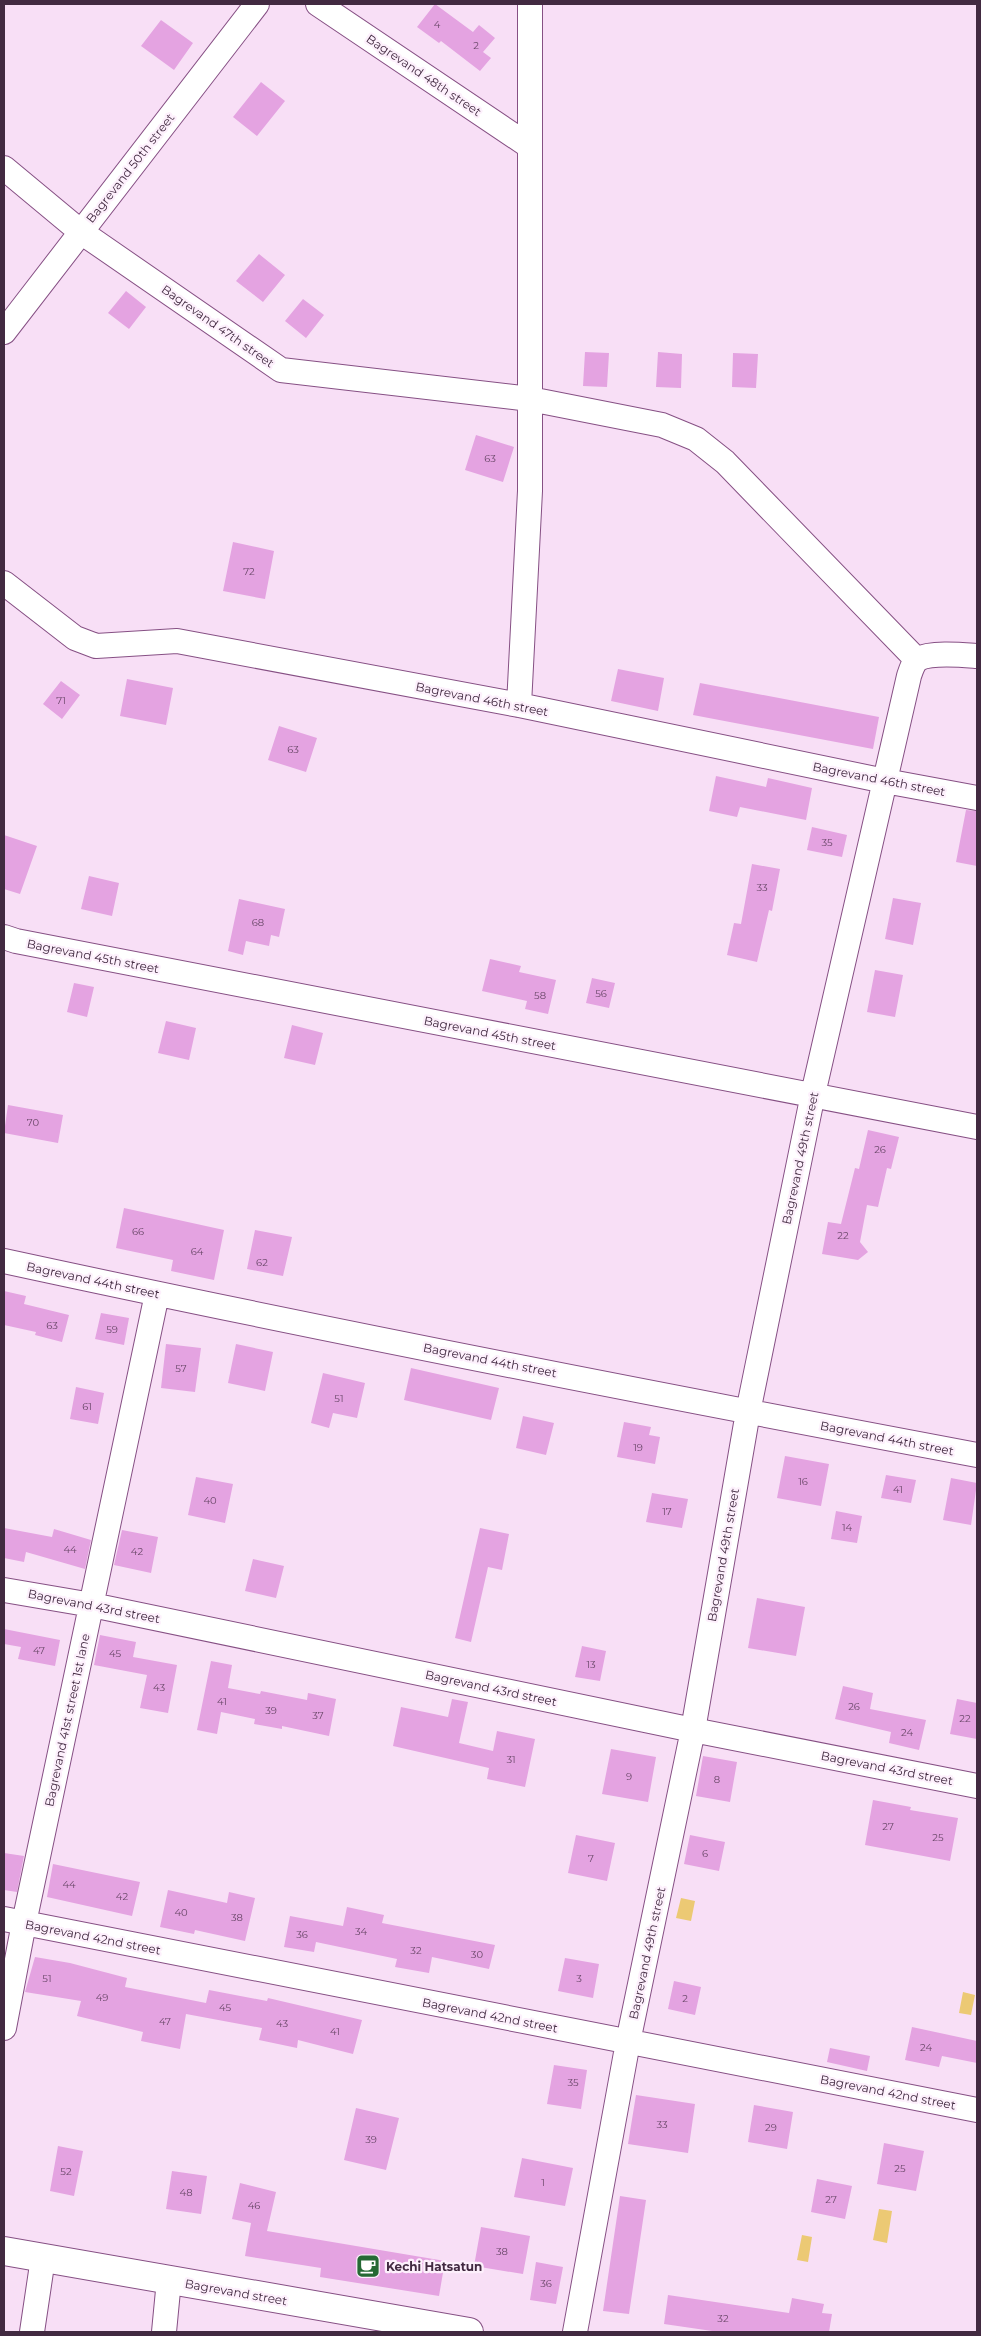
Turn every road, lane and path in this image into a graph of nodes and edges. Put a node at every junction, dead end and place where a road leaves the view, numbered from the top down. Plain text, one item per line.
1 (257, 4) edge
2 (318, 4) edge
3 (530, 4) edge
4 (529, 146) junction
5 (4, 168) edge
6 (82, 232) junction
7 (4, 332) edge
8 (530, 399) junction
9 (4, 582) edge
10 (977, 656) edge
11 (918, 660) junction
12 (519, 705) junction
13 (885, 781) junction
14 (977, 798) edge
15 (4, 937) edge
16 (813, 1094) junction
17 (977, 1127) edge
18 (4, 1261) edge
19 (157, 1294) junction
20 (748, 1412) junction
21 (977, 1455) edge
22 (4, 1590) edge
23 (92, 1605) junction
24 (693, 1730) junction
25 (977, 1786) edge
26 (14, 1921) edge
27 (4, 2028) edge
28 (628, 2042) junction
29 (977, 2110) edge
30 (4, 2251) edge
31 (43, 2258) junction
32 (169, 2280) junction
33 (392, 2326) edge
34 (32, 2332) edge
35 (164, 2332) edge
36 (469, 2332) edge
37 (576, 2332) edge

1 - 6 street, Bagrevand 50th street
2 - 4 street, Bagrevand 48th street
3 - 4 street
4 - 8 street
5 - 6 street, Bagrevand 47th street
6 - 7 street, Bagrevand 50th street
6 - 8 street, Bagrevand 47th street
8 - 11 street, Bagrevand 47th street
8 - 12 street
9 - 12 street, Bagrevand 46th street
10 - 11 street
11 - 13 street, Bagrevand 49th street
12 - 13 street, Bagrevand 46th street
13 - 14 street, Bagrevand 46th street
13 - 16 street, Bagrevand 49th street
15 - 16 street, Bagrevand 45th street
16 - 17 street, Bagrevand 45th street
16 - 20 street, Bagrevand 49th street
18 - 19 street, Bagrevand 44th street
19 - 20 street, Bagrevand 44th street
19 - 23 street, Bagrevand 41st street 1st lane
20 - 21 street, Bagrevand 44th street
20 - 24 street, Bagrevand 49th street
22 - 23 street, Bagrevand 43rd street
23 - 24 street, Bagrevand 43rd street
23 - 26 street, Bagrevand 41st street 1st lane
24 - 25 street, Bagrevand 43rd street
24 - 28 street, Bagrevand 49th street
26 - 27 street, Bagrevand 41st street 1st lane
26 - 28 street, Bagrevand 42nd street
28 - 29 street, Bagrevand 42nd street
28 - 37 street, Bagrevand 49th street
30 - 31 main road, Bagrevand street
31 - 32 main road, Bagrevand street
31 - 34 street
32 - 33 main road, Bagrevand street
32 - 35 street
33 - 36 main road, Bagrevand street

